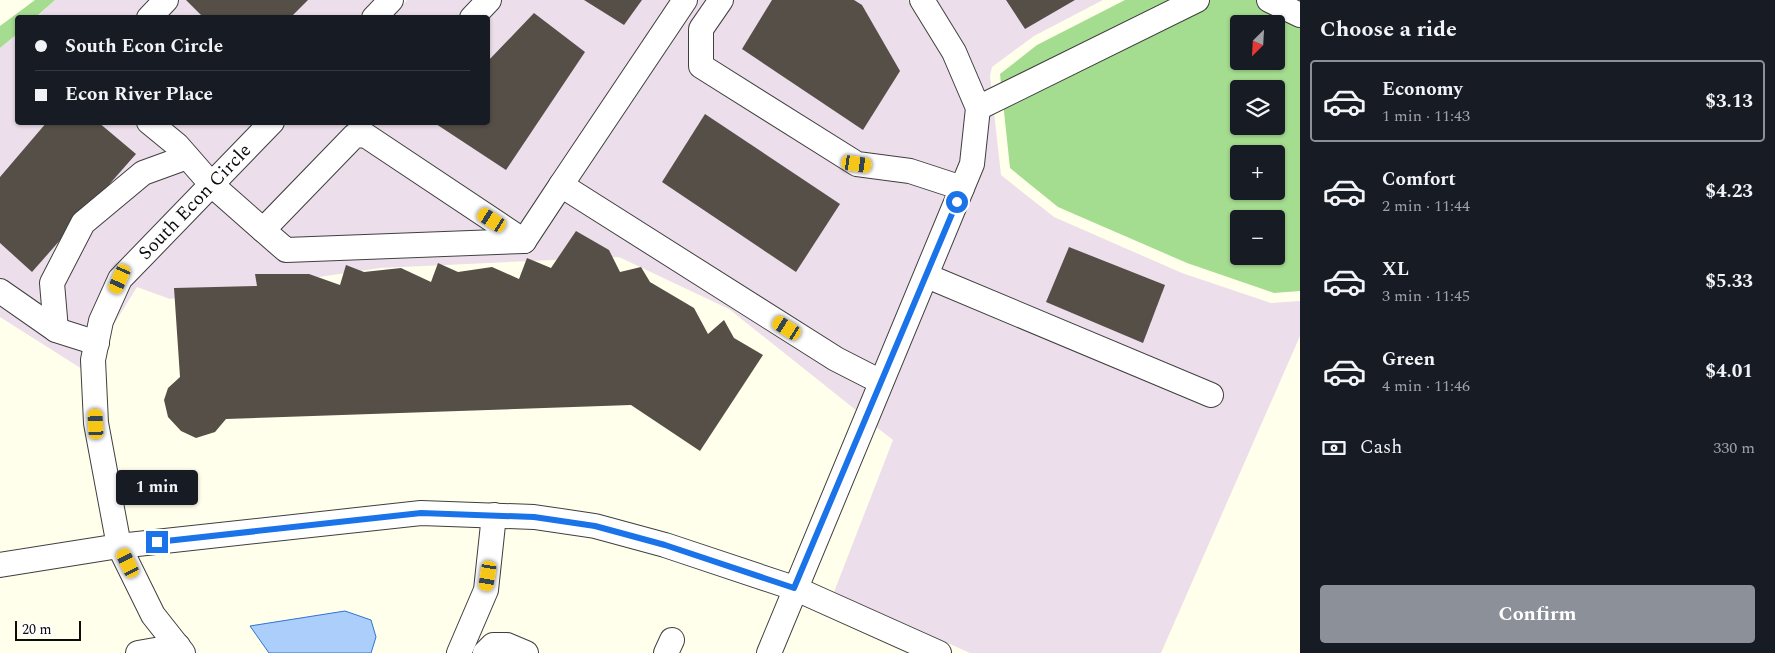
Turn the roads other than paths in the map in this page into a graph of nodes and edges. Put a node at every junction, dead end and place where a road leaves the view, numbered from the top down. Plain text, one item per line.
1 (166, 0) edge
2 (391, 0) edge
3 (489, 0) edge
4 (685, 0) edge
5 (721, 0) edge
6 (922, 0) edge
7 (1197, 0) edge
8 (1269, 0) edge
9 (151, 15) edge
10 (377, 15) edge
11 (475, 15) edge
12 (1300, 15) edge
13 (978, 108) junction
14 (152, 125) edge
15 (264, 125) edge
16 (187, 157) junction
17 (212, 185) junction
18 (561, 185) junction
19 (962, 188) junction
20 (263, 230) junction
21 (524, 241) junction
22 (927, 276) junction
23 (0, 291) edge
24 (56, 330) junction
25 (97, 343) junction
26 (882, 382) junction
27 (1211, 395) dead end
28 (494, 515) junction
29 (119, 546) junction
30 (0, 565) edge
31 (794, 588) junction
32 (180, 650) edge
33 (138, 653) edge
34 (459, 653) edge
35 (485, 653) edge
36 (526, 653) edge
37 (769, 653) edge
38 (939, 653) edge

1 - 9 street
2 - 10 street
3 - 11 street
4 - 18 street
5 - 19 street
6 - 13 street
7 - 13 street
8 - 12 street
13 - 19 street
14 - 16 street
15 - 17 street, South Econ Circle
16 - 17 street
16 - 24 street
17 - 20 street
17 - 25 street, South Econ Circle
18 - 21 street
18 - 26 street
19 - 22 street
20 - 21 street
20 - 21 street
22 - 26 street
22 - 27 street
23 - 24 street
24 - 25 street
25 - 29 street, South Econ Circle
26 - 31 street
28 - 29 street
28 - 31 street
28 - 34 street
29 - 30 street
29 - 32 street, South Econ Circle
31 - 37 street
31 - 38 street
32 - 33 street
35 - 36 street

